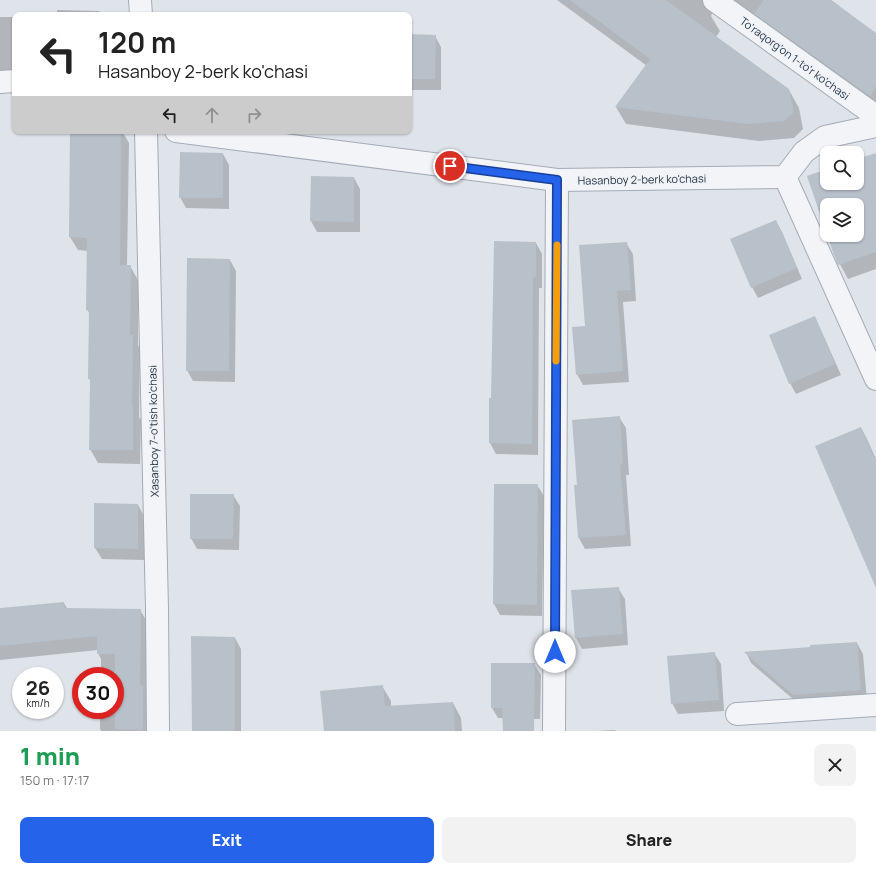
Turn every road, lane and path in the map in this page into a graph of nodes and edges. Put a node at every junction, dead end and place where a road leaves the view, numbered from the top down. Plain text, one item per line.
1 (140, 0) edge
2 (714, 0) edge
3 (141, 12) edge
4 (12, 81) edge
5 (0, 82) edge
6 (876, 116) edge
7 (876, 126) edge
8 (146, 134) edge
9 (199, 134) edge
10 (785, 177) junction
11 (557, 180) junction
12 (876, 379) edge
13 (876, 705) edge
14 (737, 714) dead end
15 (158, 731) edge
16 (554, 731) edge

1 - 3 street
2 - 6 street, To'raqorg'on 1-to'r ko'chasi
4 - 5 street
7 - 10 street
8 - 15 street, Xasanboy 7-o'tish ko'chasi
9 - 11 street, Hasanboy 2-berk ko'chasi
10 - 11 street, Hasanboy 2-berk ko'chasi
10 - 12 street
11 - 16 street
13 - 14 street

